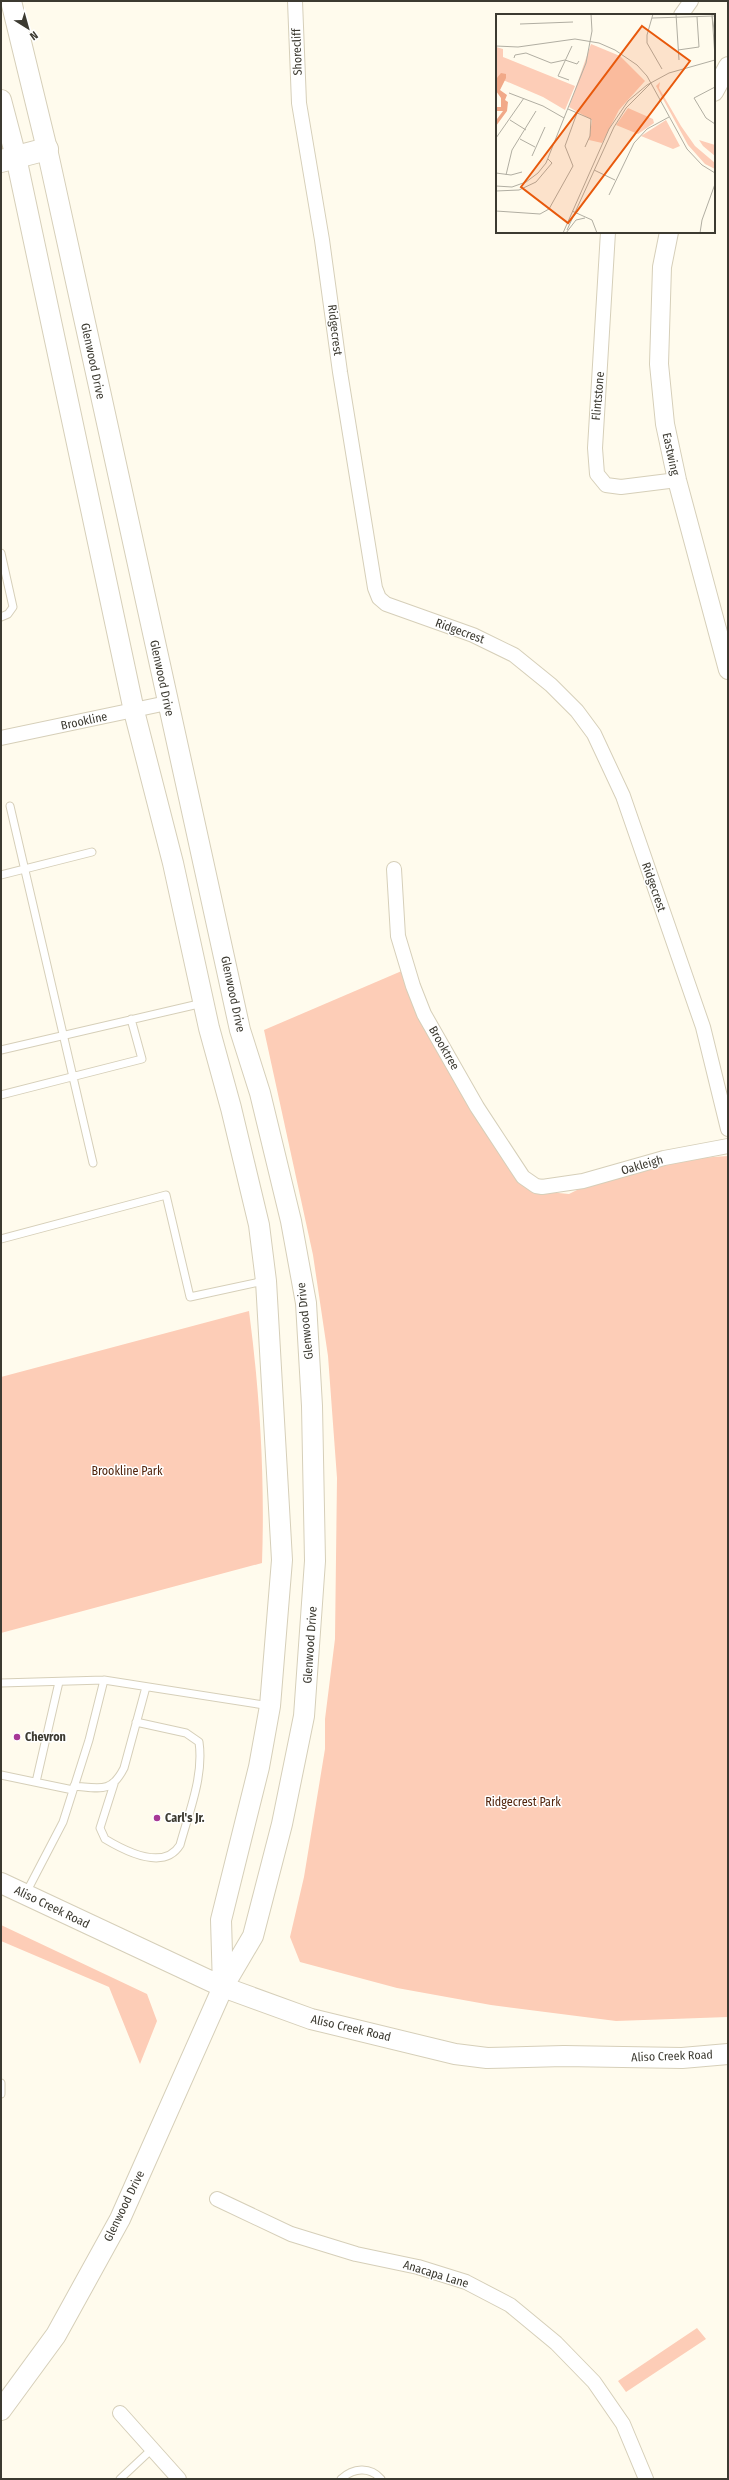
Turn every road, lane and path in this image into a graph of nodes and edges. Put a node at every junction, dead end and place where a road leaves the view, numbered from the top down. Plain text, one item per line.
1 (11, 1) edge
2 (295, 1) edge
3 (691, 1) edge
4 (682, 14) edge
5 (728, 66) edge
6 (715, 90) edge
7 (1, 100) edge
8 (298, 103) joint
9 (48, 149) junction
10 (9, 159) edge
11 (608, 233) edge
12 (669, 233) edge
13 (677, 480) junction
14 (1, 553) edge
15 (1, 617) edge
16 (728, 670) edge
17 (167, 703) junction
18 (134, 710) junction
19 (1, 738) edge
20 (10, 806) dead end
21 (92, 852) dead end
22 (25, 869) junction
23 (394, 869) dead end
24 (1, 875) edge
25 (203, 1003) junction
26 (131, 1019) junction
27 (64, 1034) junction
28 (1, 1050) edge
29 (73, 1077) junction
30 (1, 1095) edge
31 (728, 1129) edge
32 (728, 1146) edge
33 (93, 1163) dead end
34 (556, 1185) joint
35 (1, 1239) edge
36 (266, 1281) junction
37 (104, 1680) junction
38 (60, 1682) junction
39 (1, 1683) edge
40 (146, 1687) junction
41 (270, 1706) junction
42 (136, 1722) junction
43 (1, 1775) edge
44 (36, 1782) junction
45 (114, 1784) junction
46 (74, 1788) junction
47 (1, 1883) edge
48 (25, 1894) junction
49 (223, 1987) junction
50 (728, 2054) edge
51 (1, 2083) edge
52 (1, 2094) edge
53 (217, 2199) dead end
54 (1, 2410) edge
55 (120, 2414) dead end
56 (152, 2449) junction
57 (120, 2479) edge
58 (179, 2479) edge
59 (341, 2479) edge
60 (381, 2479) edge
61 (646, 2479) edge

1 - 9 main road, Glenwood Drive
2 - 8 street, Shorecliff
3 - 4 street
5 - 6 street
7 - 10 main road, Glenwood Drive
8 - 31 street, Ridgecrest
9 - 10 highway
9 - 17 main road, Glenwood Drive
10 - 18 main road, Glenwood Drive
11 - 13 street, Flintstone
12 - 13 street, Eastwing
13 - 16 street, Eastwing
14 - 15 lane
17 - 18 street, Brookline
17 - 49 main road, Glenwood Drive
18 - 19 street, Brookline
18 - 25 main road, Glenwood Drive
20 - 22 lane
21 - 22 lane
22 - 24 lane
22 - 27 lane
23 - 34 street, Brooktree
25 - 26 lane
25 - 36 main road, Glenwood Drive
26 - 27 lane
26 - 29 lane
27 - 28 lane
27 - 29 lane
29 - 30 lane
29 - 33 lane
32 - 34 street, Oakleigh
35 - 36 lane
36 - 41 main road, Glenwood Drive
37 - 38 lane
37 - 40 lane
37 - 46 lane
38 - 39 lane
38 - 44 lane
40 - 41 lane
40 - 42 lane
41 - 49 main road, Glenwood Drive
42 - 45 lane
42 - 45 lane
43 - 44 lane
44 - 46 lane
45 - 46 lane
46 - 48 lane
47 - 48 main road, Aliso Creek Road
48 - 49 main road, Aliso Creek Road
49 - 50 main road, Aliso Creek Road
49 - 54 main road, Glenwood Drive
51 - 52 lane
53 - 61 street, Anacapa Lane
55 - 56 street
56 - 57 lane
56 - 58 street
59 - 60 lane

